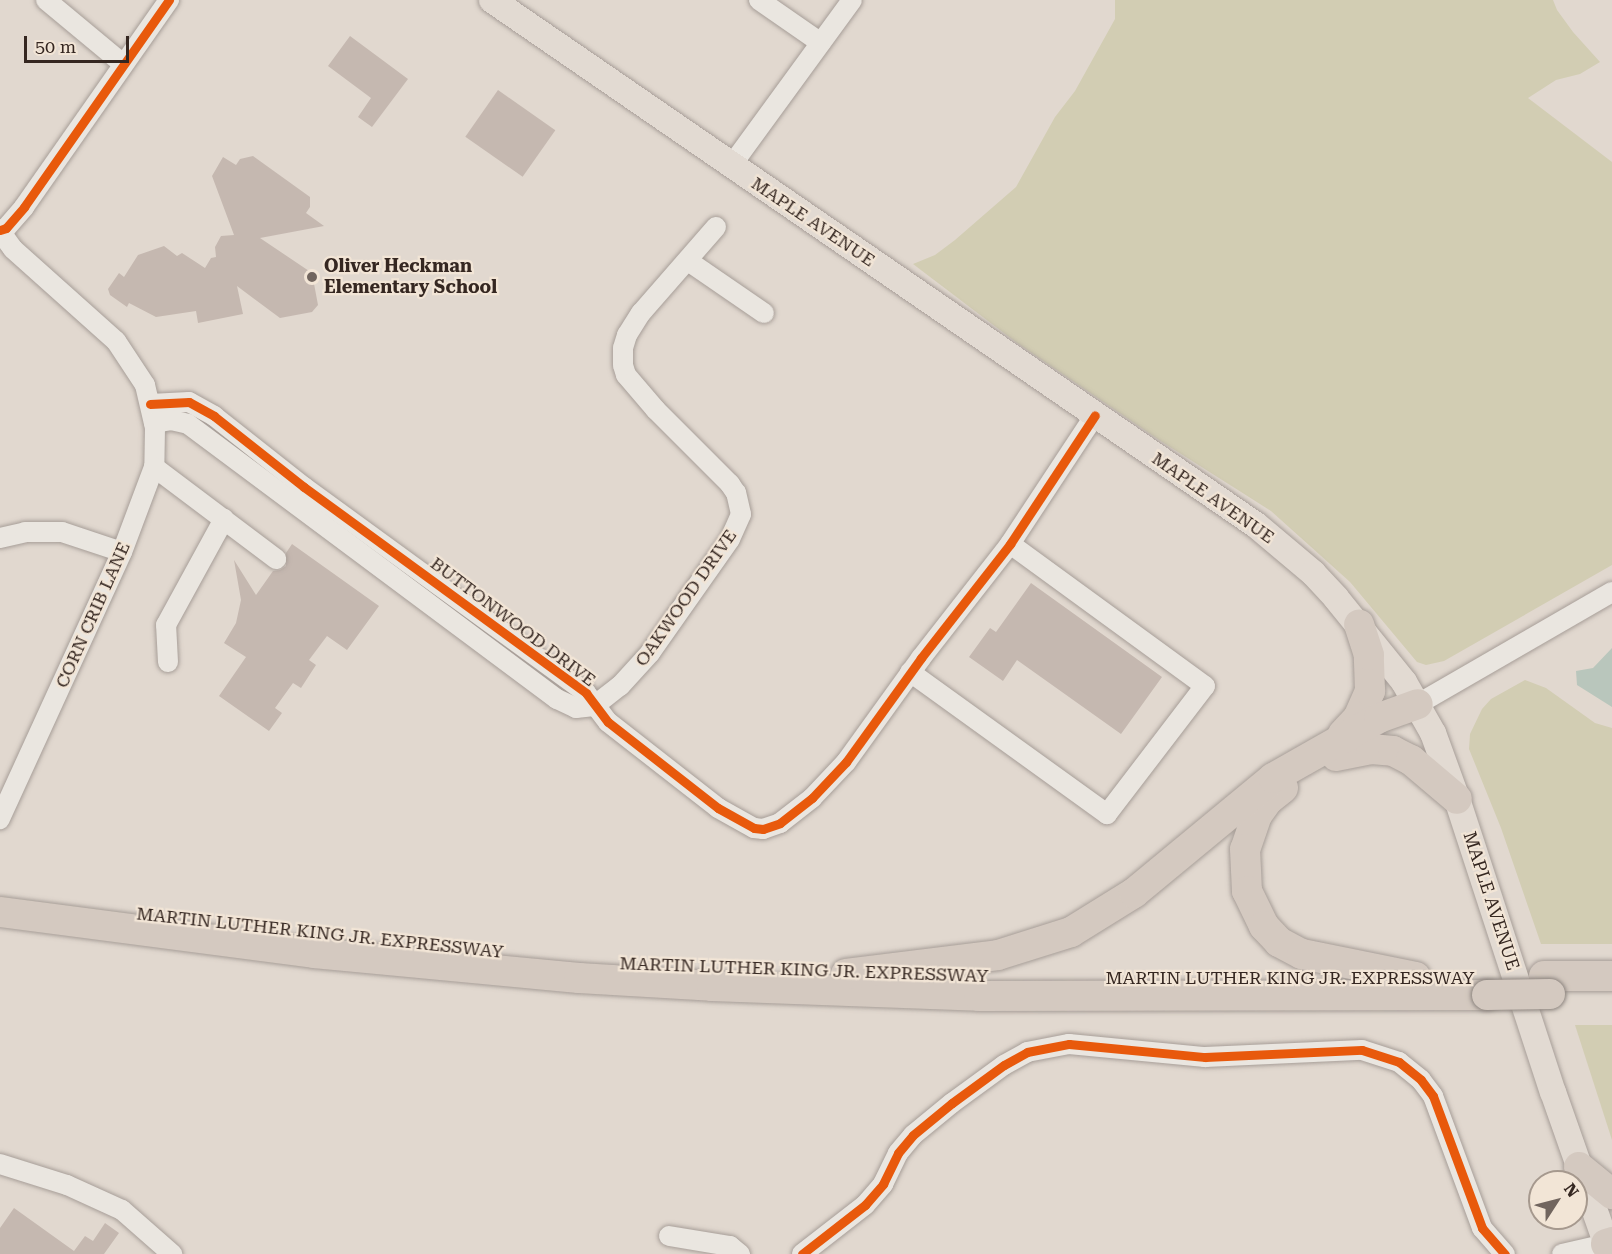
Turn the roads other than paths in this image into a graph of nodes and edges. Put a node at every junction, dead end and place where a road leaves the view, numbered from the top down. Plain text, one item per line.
1 (46, 0) edge
2 (169, 0) edge
3 (492, 0) edge
4 (759, 0) edge
5 (852, 0) edge
6 (821, 43) junction
7 (122, 63) junction
8 (731, 166) junction
9 (716, 227) dead end
10 (0, 230) edge
11 (688, 261) junction
12 (764, 313) dead end
13 (152, 413) junction
14 (1095, 415) junction
15 (154, 467) junction
16 (224, 519) junction
17 (0, 527) edge
18 (25, 532) junction
19 (0, 538) edge
20 (1010, 544) junction
21 (122, 552) junction
22 (276, 559) dead end
23 (1612, 592) edge
24 (1359, 625) junction
25 (168, 662) dead end
26 (910, 672) junction
27 (1418, 704) junction
28 (594, 706) junction
29 (1333, 750) junction
30 (1457, 799) junction
31 (0, 819) edge
32 (0, 894) edge
33 (0, 912) edge
34 (846, 974) junction
35 (1612, 976) edge
36 (1416, 977) junction
37 (1547, 985) junction
38 (1484, 986) junction
39 (1612, 994) edge
40 (0, 1164) edge
41 (1579, 1167) junction
42 (1612, 1194) edge
43 (669, 1236) dead end
44 (1609, 1246) edge
45 (172, 1254) edge
46 (740, 1254) edge
47 (802, 1254) edge
48 (1504, 1254) edge
49 (1562, 1254) edge

1 - 7 street
2 - 7 street
3 - 8 main road, MAPLE AVENUE
4 - 6 street
5 - 6 street
6 - 8 street
7 - 10 street
8 - 14 main road, MAPLE AVENUE
9 - 11 street, OAKWOOD DRIVE
10 - 13 street
11 - 12 street
11 - 28 street, OAKWOOD DRIVE
13 - 15 street, CORN CRIB LANE
13 - 28 street, BUTTONWOOD DRIVE
14 - 20 street, BUTTONWOOD DRIVE
14 - 24 main road, MAPLE AVENUE
15 - 16 street
15 - 21 street, CORN CRIB LANE
16 - 22 street
16 - 25 street
17 - 18 street
18 - 19 street
18 - 21 street
20 - 26 street, BUTTONWOOD DRIVE
20 - 26 street
21 - 31 street, CORN CRIB LANE
23 - 27 street
24 - 27 main road, MAPLE AVENUE
24 - 29 highway
26 - 28 street, BUTTONWOOD DRIVE
27 - 29 highway
27 - 30 main road, MAPLE AVENUE
29 - 30 highway
29 - 34 highway
29 - 36 highway
30 - 41 main road, MAPLE AVENUE
32 - 34 highway, MARTIN LUTHER KING JR. EXPRESSWAY
33 - 38 highway, MARTIN LUTHER KING JR. EXPRESSWAY
34 - 36 highway, MARTIN LUTHER KING JR. EXPRESSWAY
35 - 37 highway, MARTIN LUTHER KING JR. EXPRESSWAY
36 - 38 highway, MARTIN LUTHER KING JR. EXPRESSWAY
37 - 38 highway, MARTIN LUTHER KING JR. EXPRESSWAY, bridge
37 - 39 highway, MARTIN LUTHER KING JR. EXPRESSWAY
40 - 45 street
41 - 42 highway
41 - 44 main road, MAPLE AVENUE
43 - 46 street
44 - 49 street
47 - 48 street

